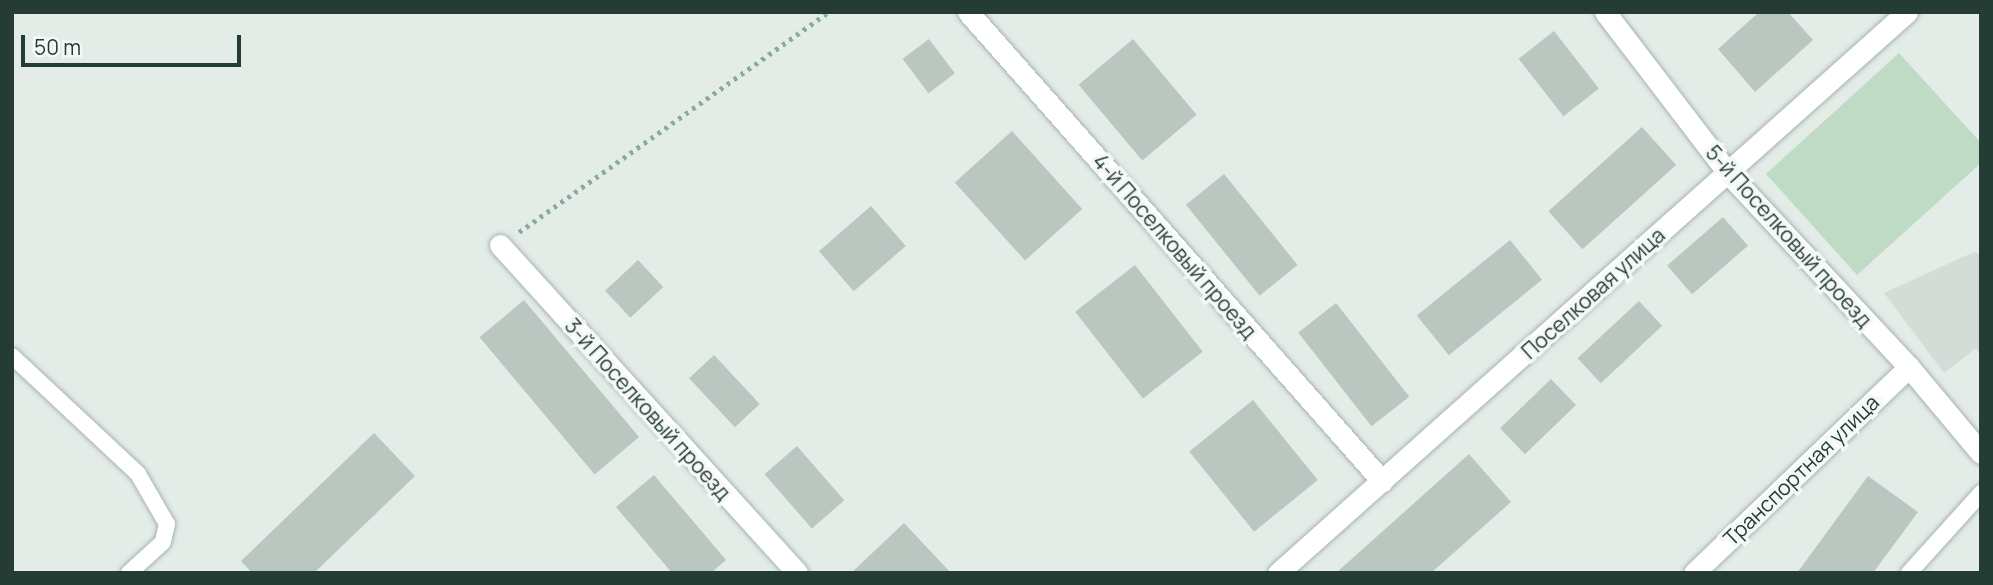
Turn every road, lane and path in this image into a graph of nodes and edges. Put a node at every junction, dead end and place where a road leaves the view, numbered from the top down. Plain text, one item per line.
1 (830, 12) edge
2 (968, 12) edge
3 (1605, 12) edge
4 (1907, 12) edge
5 (1728, 173) junction
6 (500, 245) joint
7 (12, 356) edge
8 (1909, 367) junction
9 (1981, 453) edge
10 (1382, 481) junction
11 (1981, 493) edge
12 (129, 573) edge
13 (797, 573) edge
14 (1278, 573) edge
15 (1694, 573) edge
16 (1909, 573) edge

1 - 6 path
2 - 10 street, 4-й Поселковый проезд
3 - 5 street, 5-й Поселковый проезд
4 - 5 street, Поселковая улица
5 - 8 street, 5-й Поселковый проезд
5 - 10 street, Поселковая улица
6 - 13 street, 3-й Поселковый проезд
7 - 12 lane
8 - 9 street, 5-й Поселковый проезд
8 - 15 street, Транспортная улица
10 - 14 street, Поселковая улица
11 - 16 lane

